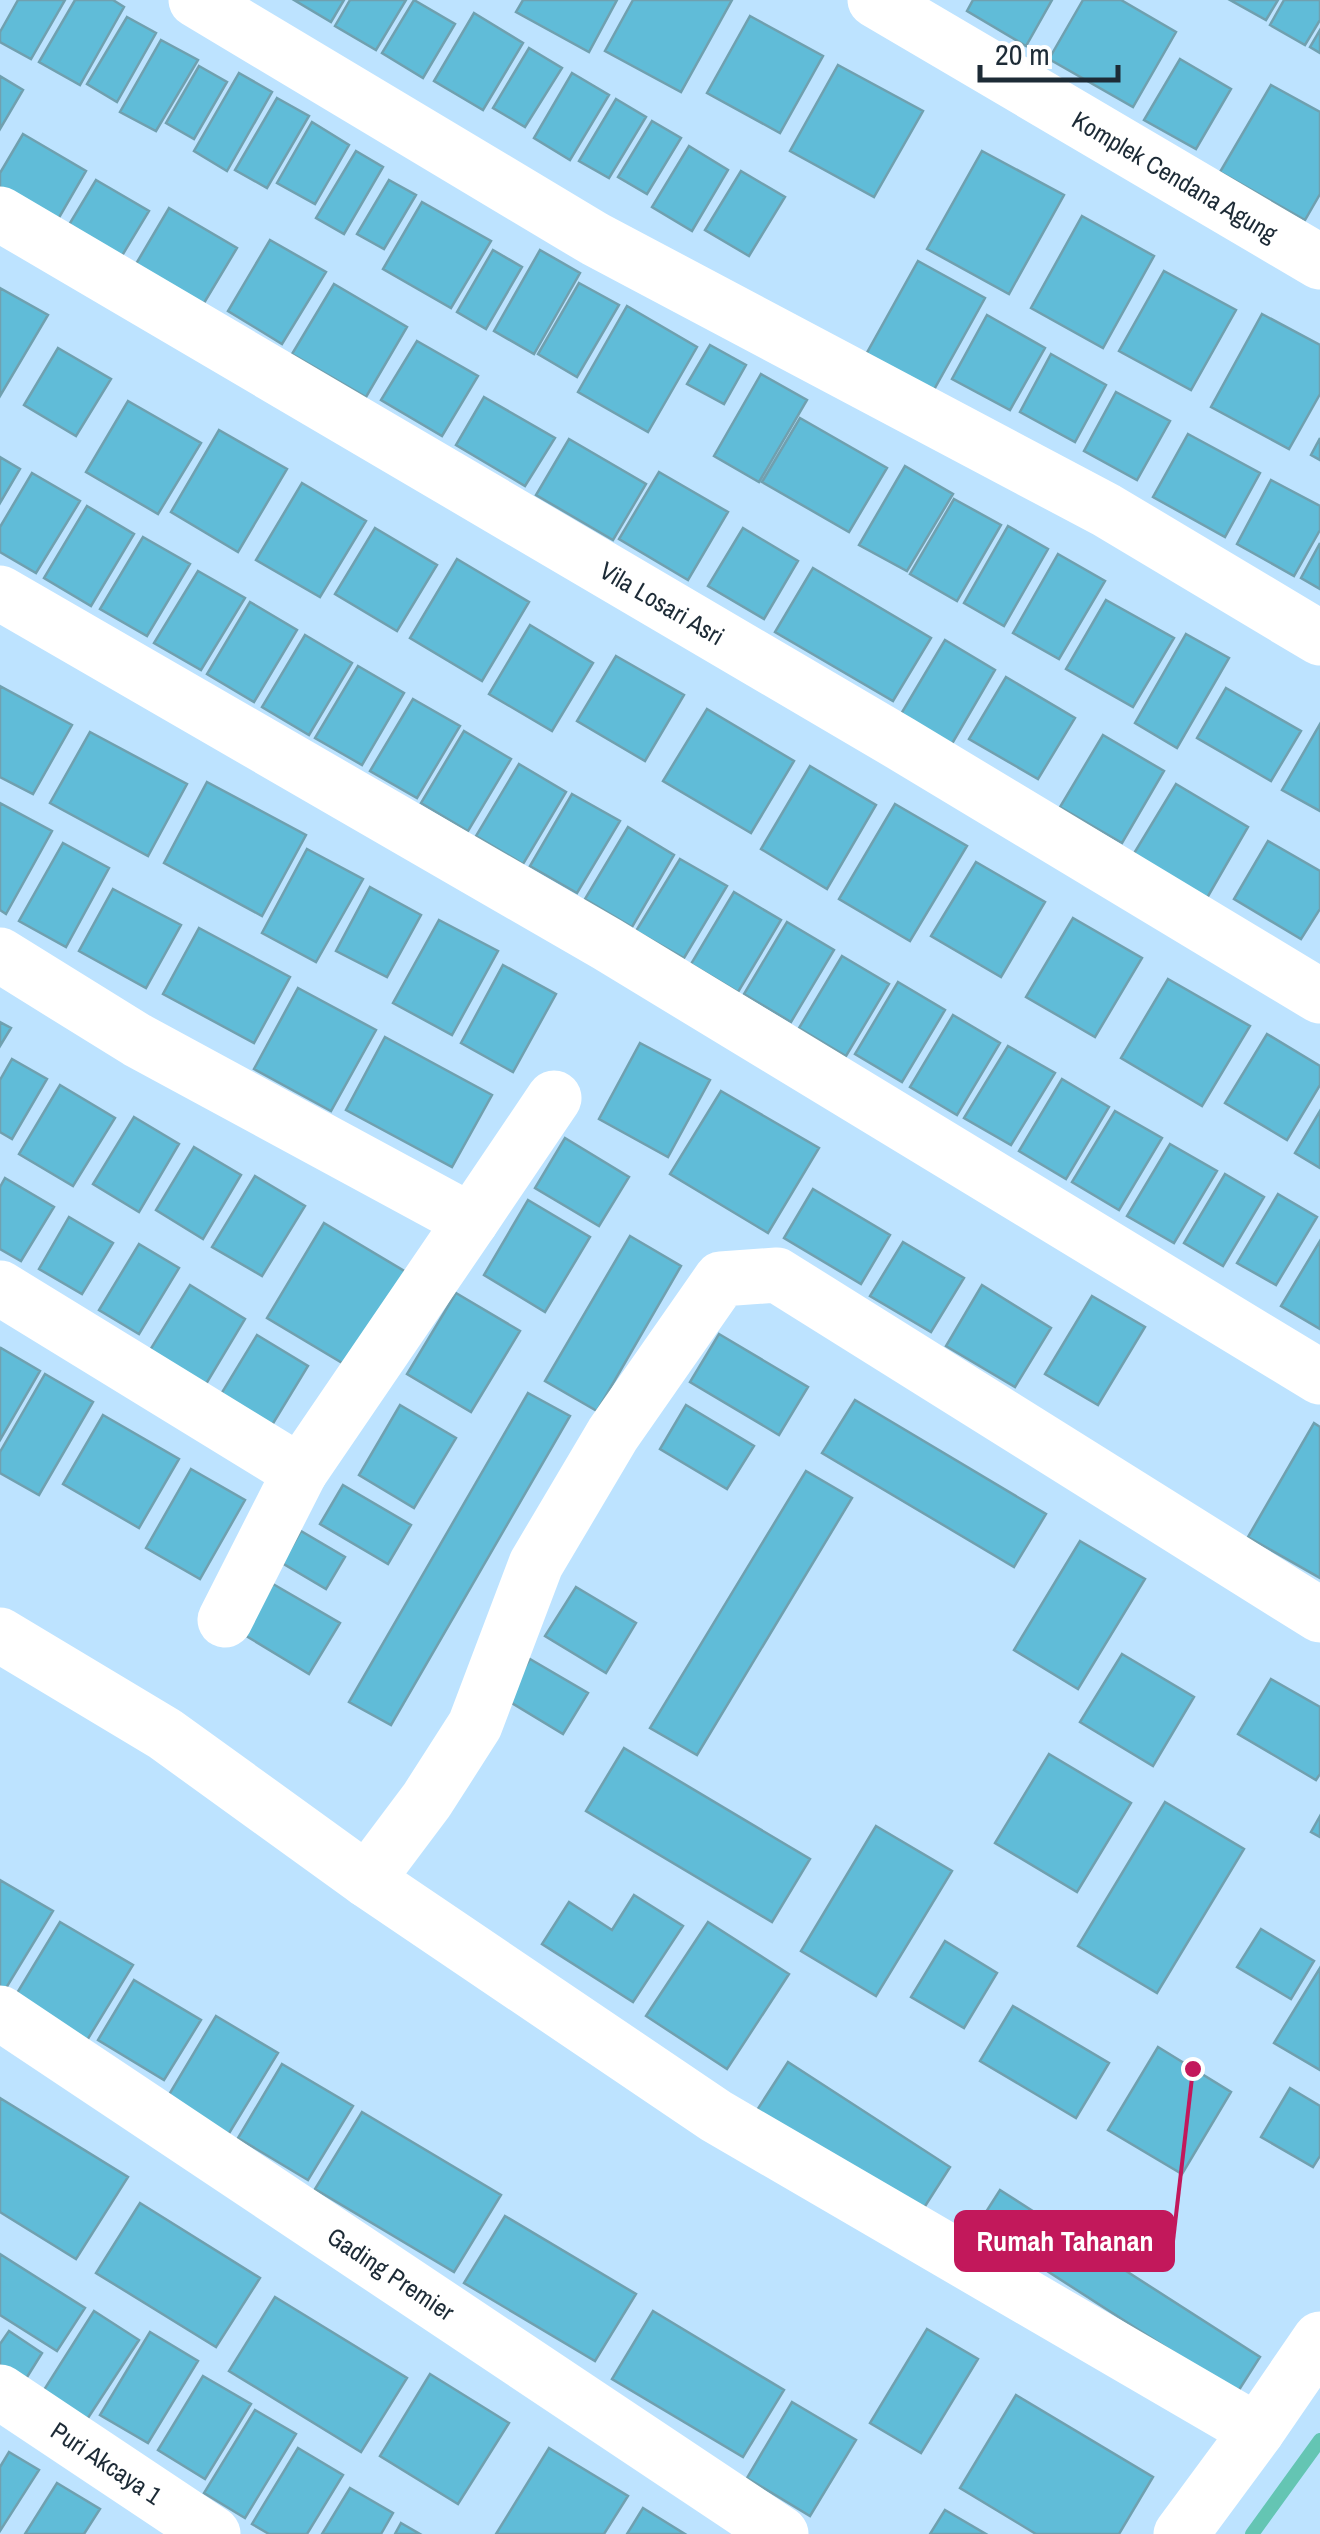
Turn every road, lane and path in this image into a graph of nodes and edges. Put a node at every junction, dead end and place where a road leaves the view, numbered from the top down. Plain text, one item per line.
1 (196, 0) edge
2 (875, 0) edge
3 (0, 214) edge
4 (1320, 262) edge
5 (0, 594) edge
6 (1320, 638) edge
7 (0, 955) edge
8 (1320, 996) edge
9 (554, 1098) dead end
10 (470, 1221) junction
11 (0, 1288) edge
12 (1320, 1377) edge
13 (300, 1472) junction
14 (1320, 1615) edge
15 (225, 1620) dead end
16 (0, 1635) edge
17 (367, 1880) junction
18 (0, 2014) edge
19 (1320, 2339) edge
20 (0, 2392) edge
21 (1258, 2431) junction
22 (213, 2534) edge
23 (781, 2534) edge
24 (1181, 2534) edge

1 - 6 street
2 - 4 street, Komplek Cendana Agung
3 - 8 street, Vila Losari Asri
5 - 12 street
7 - 10 street
9 - 10 street
10 - 13 street
11 - 13 street
13 - 15 street
14 - 17 street
16 - 17 street
17 - 21 street
18 - 23 street, Gading Premier
19 - 21 street
20 - 22 street, Puri Akcaya 1
21 - 24 street

